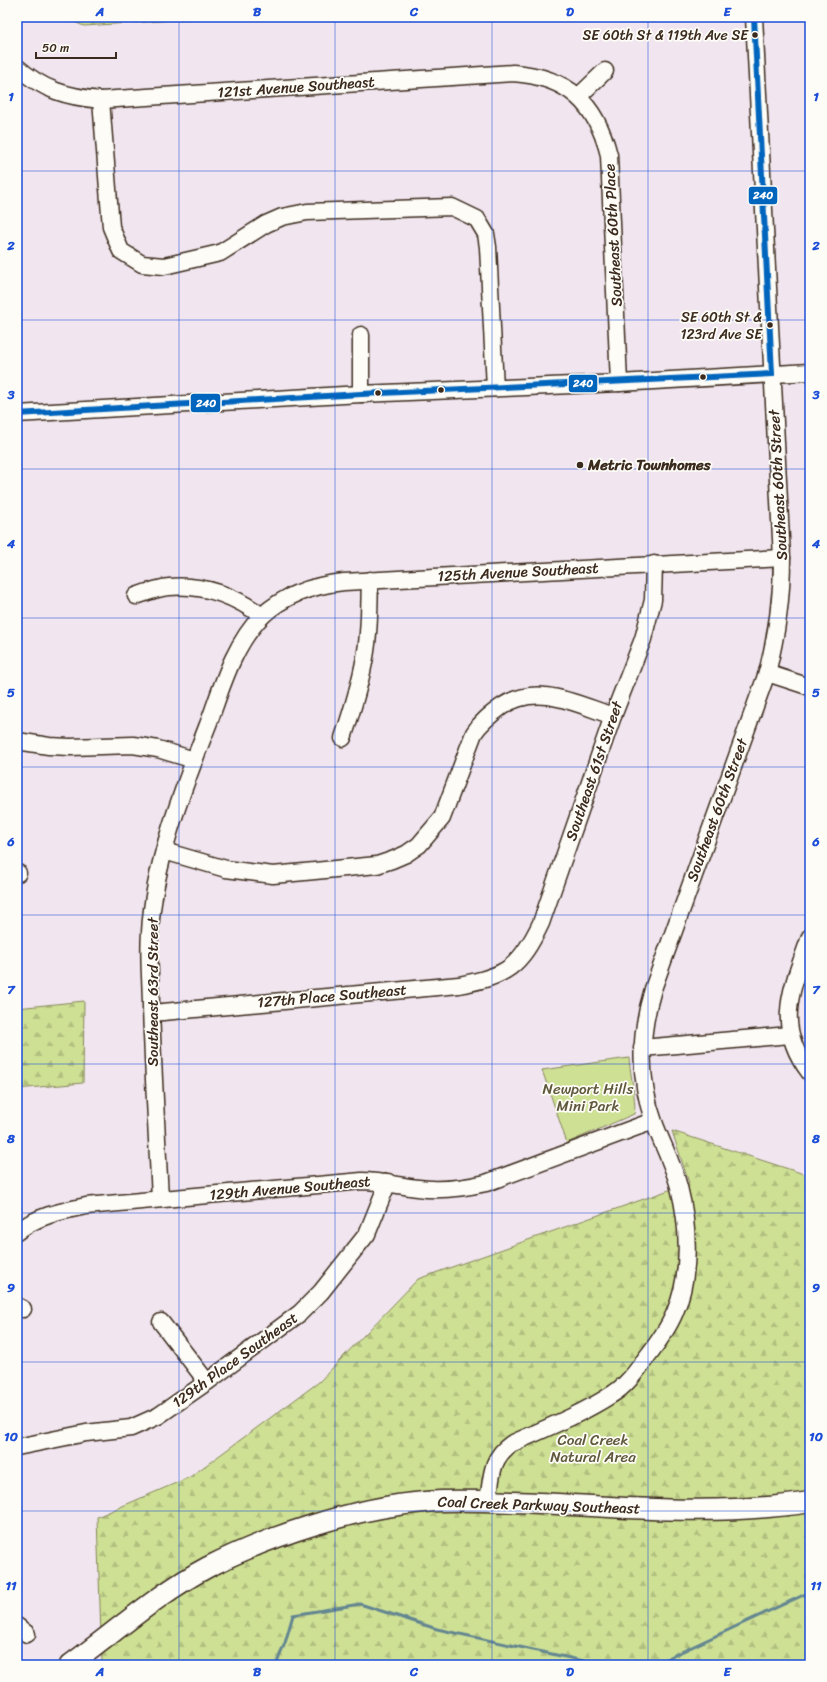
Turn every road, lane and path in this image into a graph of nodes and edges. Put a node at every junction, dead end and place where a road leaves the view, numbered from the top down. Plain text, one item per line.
1 (754, 17) edge
2 (17, 67) edge
3 (605, 71) dead end
4 (579, 96) junction
5 (101, 100) junction
6 (360, 335) dead end
7 (810, 372) edge
8 (772, 374) junction
9 (620, 383) junction
10 (496, 388) junction
11 (361, 394) junction
12 (17, 414) edge
13 (782, 558) junction
14 (654, 564) junction
15 (370, 580) junction
16 (136, 596) dead end
17 (262, 616) junction
18 (767, 673) junction
19 (810, 687) edge
20 (613, 716) junction
21 (343, 738) dead end
22 (17, 741) edge
23 (194, 760) junction
24 (164, 851) junction
25 (810, 937) edge
26 (510, 969) joint
27 (152, 1013) junction
28 (790, 1035) junction
29 (642, 1048) junction
30 (810, 1073) edge
31 (654, 1121) junction
32 (388, 1182) junction
33 (160, 1199) junction
34 (17, 1232) edge
35 (161, 1322) dead end
36 (207, 1382) junction
37 (17, 1447) edge
38 (488, 1501) junction
39 (810, 1502) edge
40 (70, 1665) edge

1 - 8 street, Southeast 60th Street
2 - 5 street, 121st Avenue Southeast
3 - 4 street
4 - 5 street, 121st Avenue Southeast
4 - 9 street, Southeast 60th Place
5 - 10 street
6 - 11 street
7 - 8 street
8 - 9 street
8 - 13 street, Southeast 60th Street
9 - 10 street
10 - 11 street
11 - 12 street
13 - 14 street, 125th Avenue Southeast
13 - 18 street, Southeast 60th Street
14 - 15 street, 125th Avenue Southeast
14 - 20 street, Southeast 61st Street
15 - 17 street, 125th Avenue Southeast
15 - 21 street
16 - 17 street
17 - 23 street, Southeast 63rd Street
18 - 19 street
18 - 29 street, Southeast 60th Street
20 - 24 street
20 - 26 street, Southeast 61st Street
22 - 23 street
23 - 24 street, Southeast 63rd Street
24 - 27 street, Southeast 63rd Street
25 - 28 street
26 - 27 street, 127th Place Southeast
27 - 33 street, Southeast 63rd Street
28 - 29 street
28 - 30 street
29 - 31 street, Southeast 60th Street
31 - 32 street, 129th Avenue Southeast
31 - 38 street, Southeast 60th Street
32 - 33 street, 129th Avenue Southeast
32 - 36 street, 129th Place Southeast
33 - 34 street, 129th Avenue Southeast
35 - 36 street
36 - 37 street, 129th Place Southeast
38 - 39 main road, Coal Creek Parkway Southeast
38 - 40 main road, Coal Creek Parkway Southeast

